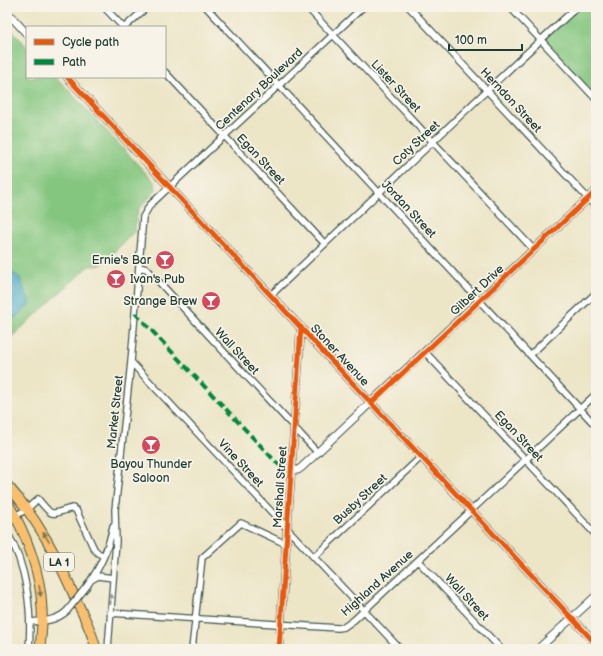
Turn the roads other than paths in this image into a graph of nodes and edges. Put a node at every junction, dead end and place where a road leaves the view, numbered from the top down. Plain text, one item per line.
1 (104, 7) edge
2 (146, 7) edge
3 (206, 7) edge
4 (307, 7) edge
5 (363, 7) edge
6 (409, 7) edge
7 (510, 7) edge
8 (577, 7) edge
9 (7, 12) edge
10 (123, 26) edge
11 (125, 26) edge
12 (26, 33) edge
13 (333, 35) junction
14 (541, 40) junction
15 (166, 73) edge
16 (70, 78) edge
17 (279, 85) junction
18 (487, 91) junction
19 (596, 99) edge
20 (225, 136) junction
21 (433, 142) junction
22 (170, 187) junction
23 (596, 191) edge
24 (379, 193) junction
25 (588, 199) junction
26 (596, 207) edge
27 (325, 244) junction
28 (534, 250) junction
29 (139, 267) junction
30 (596, 293) edge
31 (271, 295) junction
32 (480, 301) junction
33 (301, 327) junction
34 (426, 352) junction
35 (530, 355) junction
36 (131, 362) junction
37 (596, 394) edge
38 (371, 403) junction
39 (580, 409) junction
40 (596, 426) edge
41 (294, 428) junction
42 (318, 453) junction
43 (421, 457) junction
44 (526, 460) junction
45 (291, 470) junction
46 (7, 485) edge
47 (7, 502) edge
48 (27, 509) junction
49 (116, 510) junction
50 (472, 511) junction
51 (11, 519) edge
52 (287, 528) junction
53 (7, 532) edge
54 (596, 535) edge
55 (286, 544) junction
56 (104, 556) junction
57 (314, 557) junction
58 (418, 561) junction
59 (113, 578) junction
60 (89, 583) junction
61 (596, 596) edge
62 (364, 611) junction
63 (110, 612) junction
64 (195, 618) junction
65 (572, 618) junction
66 (42, 621) junction
67 (30, 622) junction
68 (281, 624) junction
69 (596, 644) edge
70 (28, 649) edge
71 (40, 649) edge
72 (96, 649) edge
73 (108, 649) edge
74 (192, 649) edge
75 (279, 649) edge
76 (400, 649) edge
77 (501, 649) edge
78 (538, 649) edge

1 - 10 street
2 - 11 street
3 - 17 street, Jordan Street
4 - 13 street, Lister Street
5 - 13 street, Centenary Boulevard
6 - 18 street, Herndon Street
7 - 14 street
8 - 14 street, Coty Street
9 - 12 street
13 - 17 street, Centenary Boulevard
13 - 21 street, Lister Street
14 - 18 street, Coty Street
14 - 19 street
15 - 20 street, Egan Street
16 - 22 street, Stoner Avenue
17 - 20 street, Centenary Boulevard
17 - 24 street, Jordan Street
18 - 21 street, Coty Street
18 - 25 street, Herndon Street
20 - 22 street, Centenary Boulevard
20 - 27 street, Egan Street
21 - 24 street, Coty Street
21 - 28 street, Lister Street
22 - 29 street, Market Street
22 - 31 street, Stoner Avenue
23 - 25 street, Gilbert Drive
24 - 27 street, Coty Street
24 - 32 street, Jordan Street
25 - 26 street, Herndon Street
25 - 28 street, Gilbert Drive
27 - 31 street, Coty Street
28 - 32 street, Gilbert Drive
29 - 36 street, Market Street
29 - 41 street, Wall Street
30 - 35 street
31 - 33 street, Stoner Avenue
32 - 34 street, Gilbert Drive
32 - 35 street, Jordan Street
33 - 38 street, Stoner Avenue
33 - 41 street, Marshall Street
34 - 38 street, Gilbert Drive
34 - 44 street, Egan Street
35 - 39 street, Jordan Street
36 - 49 street, Market Street
36 - 52 street, Vine Street
37 - 39 street, Highland Avenue
38 - 42 street, Gilbert Drive
38 - 43 street, Stoner Avenue
39 - 40 street, Jordan Street
39 - 44 street, Highland Avenue
41 - 42 street, Wall Street
41 - 45 street, Marshall Street
42 - 45 street, Gilbert Drive
43 - 50 street, Stoner Avenue
43 - 57 street, Busby Street
44 - 50 street, Highland Avenue
44 - 54 street, Egan Street
45 - 52 street, Marshall Street
46 - 48 main road, LA 1
47 - 51 main road, LA 1
48 - 51 street
48 - 56 street
72 -> 48 main road, LA 1
49 - 56 street
49 - 59 street, Market Street
50 - 58 street, Highland Avenue
50 - 65 street, Stoner Avenue
51 -> 66 main road, LA 1
52 - 55 street, Marshall Street
52 - 57 street, Vine Street
53 - 67 street
55 - 64 street
55 - 68 street, Marshall Street
56 - 60 street
57 - 62 street, Vine Street
58 - 62 street, Highland Avenue
58 - 77 street, Wall Street
59 - 60 street
63 -> 59 street, Market Street
60 - 66 street, bridge
61 - 65 street
62 - 68 street, Highland Avenue
62 - 76 street, Vine Street
63 - 64 street, Highland Avenue
63 - 73 street, Market Street
64 - 68 street, Highland Avenue
64 - 74 street
65 - 69 street, Stoner Avenue
65 - 78 street
66 - 67 street
66 - 71 main road, LA 1
67 - 70 street
68 - 75 street, Marshall Street

